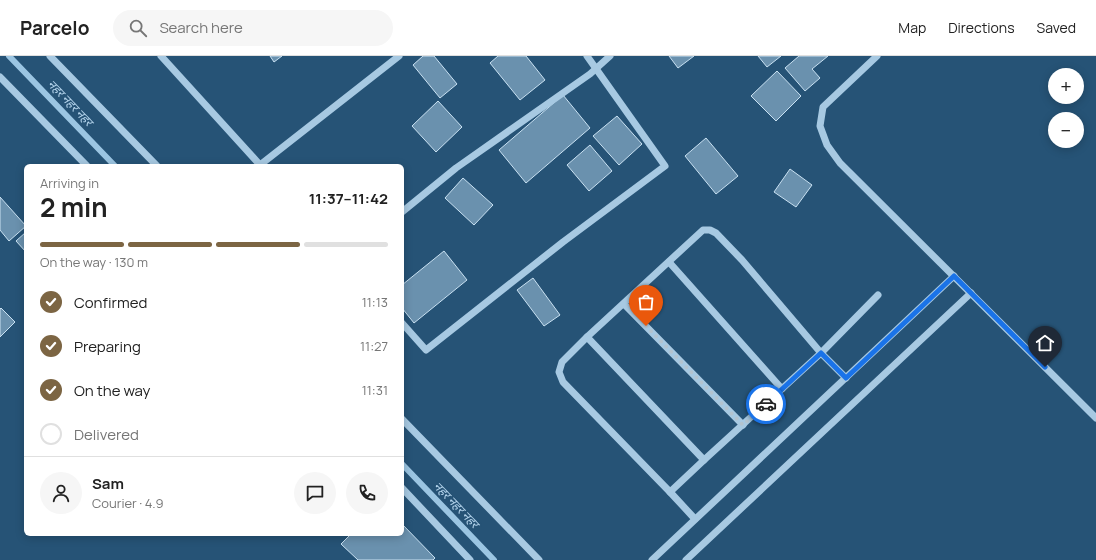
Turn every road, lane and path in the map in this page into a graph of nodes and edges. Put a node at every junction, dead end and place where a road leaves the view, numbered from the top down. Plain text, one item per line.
1 (50, 56) edge
2 (161, 56) edge
3 (399, 56) edge
4 (587, 56) edge
5 (610, 56) edge
6 (877, 56) edge
7 (596, 69) junction
8 (0, 77) edge
9 (85, 164) edge
10 (155, 164) edge
11 (260, 164) edge
12 (262, 164) edge
13 (404, 210) edge
14 (669, 262) junction
15 (954, 276) junction
16 (971, 293) junction
17 (878, 295) dead end
18 (624, 304) junction
19 (404, 325) edge
20 (587, 337) junction
21 (821, 353) junction
22 (846, 378) junction
23 (782, 389) junction
24 (1096, 418) edge
25 (404, 420) edge
26 (743, 425) junction
27 (704, 460) junction
28 (404, 490) edge
29 (670, 492) junction
30 (695, 519) junction
31 (470, 560) edge
32 (539, 560) edge
33 (652, 560) edge
34 (686, 560) edge

1 - 10 street
2 - 11 street
3 - 12 street
4 - 7 street
5 - 7 street
6 - 15 street
7 - 13 street
7 - 19 street
8 - 9 street
14 - 18 street
14 - 21 street
14 - 23 street
15 - 16 street
15 - 22 street
16 - 24 street
16 - 34 street
17 - 21 street
18 - 20 street
18 - 26 street
20 - 27 street
20 - 29 street
21 - 22 street
21 - 23 street
22 - 30 street
23 - 26 street
25 - 32 street
26 - 27 street
27 - 29 street
28 - 31 street
29 - 30 street
30 - 33 street

